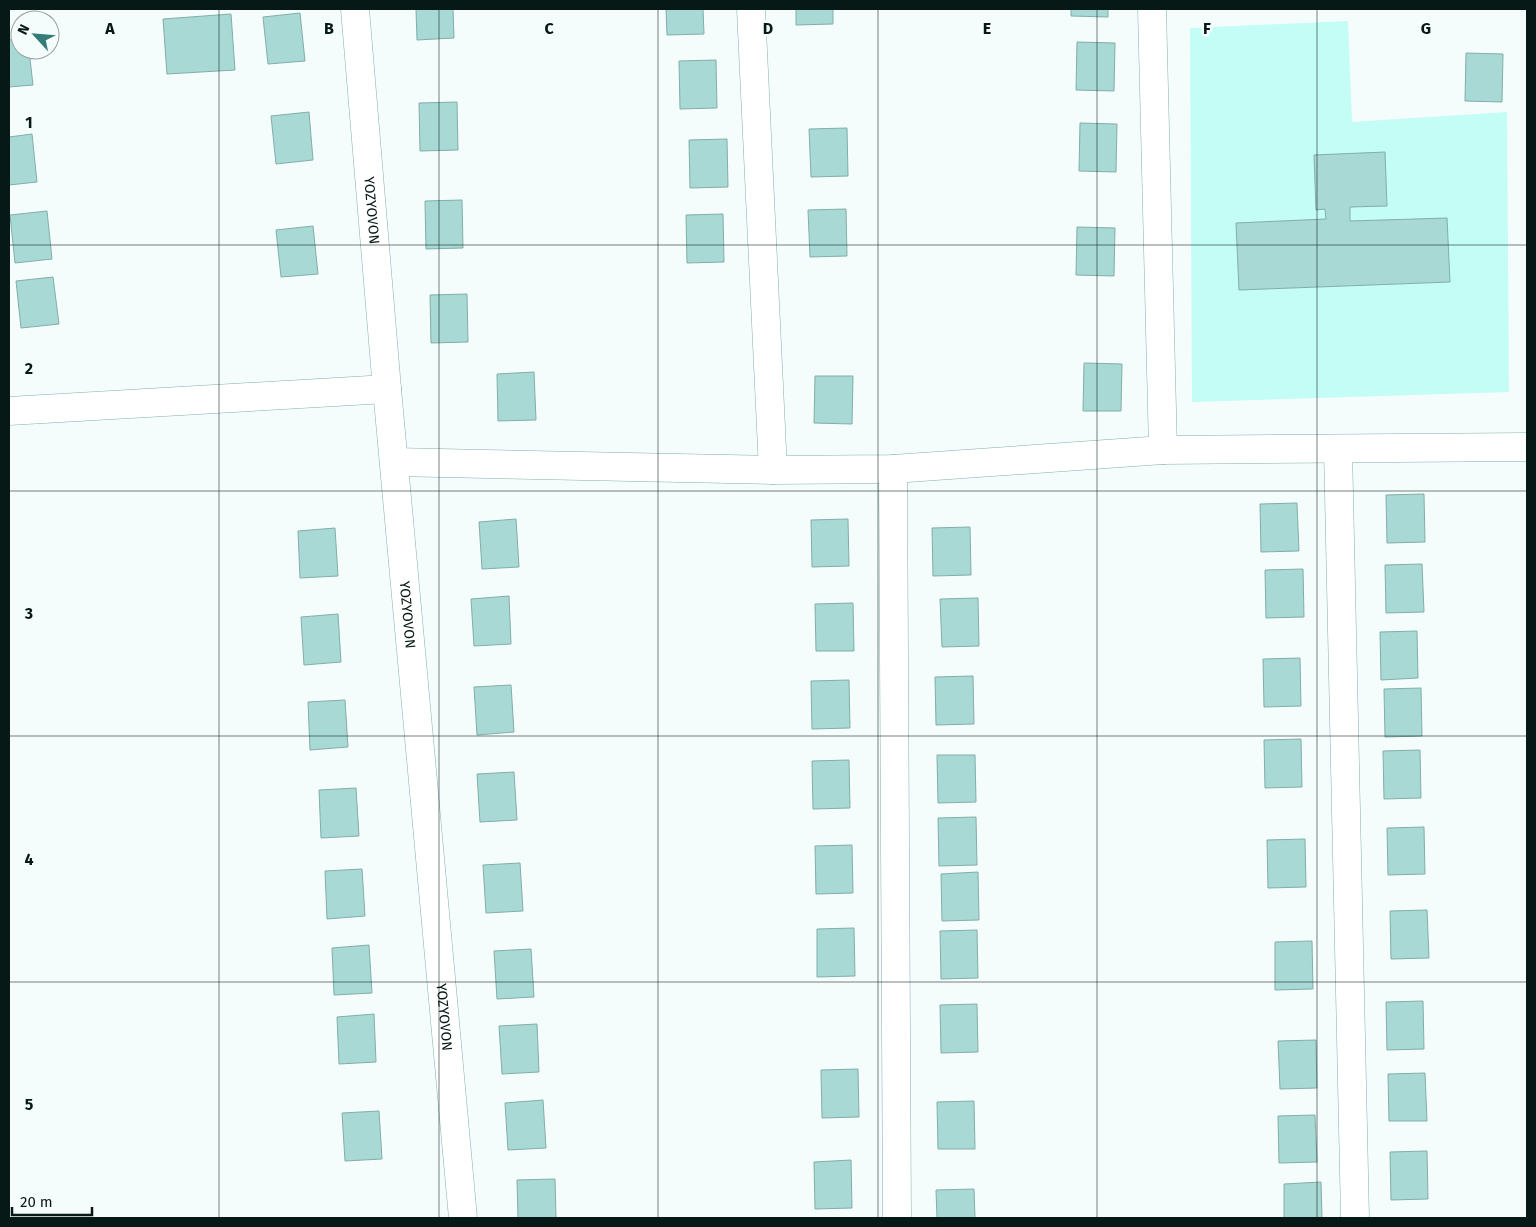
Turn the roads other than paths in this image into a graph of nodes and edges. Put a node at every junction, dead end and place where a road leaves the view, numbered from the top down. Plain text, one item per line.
1 (355, 9) edge
2 (751, 9) edge
3 (1152, 9) edge
4 (387, 389) junction
5 (9, 412) edge
6 (1527, 447) edge
7 (1338, 449) junction
8 (1163, 450) junction
9 (394, 462) junction
10 (893, 469) junction
11 (773, 470) junction
12 (463, 1218) edge
13 (897, 1218) edge
14 (1355, 1218) edge

1 - 4 street, YOZYOVON
2 - 11 street
3 - 8 street
4 - 5 street
4 - 9 street, YOZYOVON
6 - 7 street
7 - 8 street
7 - 14 street
8 - 10 street
9 - 11 street
9 - 12 street, YOZYOVON
10 - 11 street
10 - 13 street

